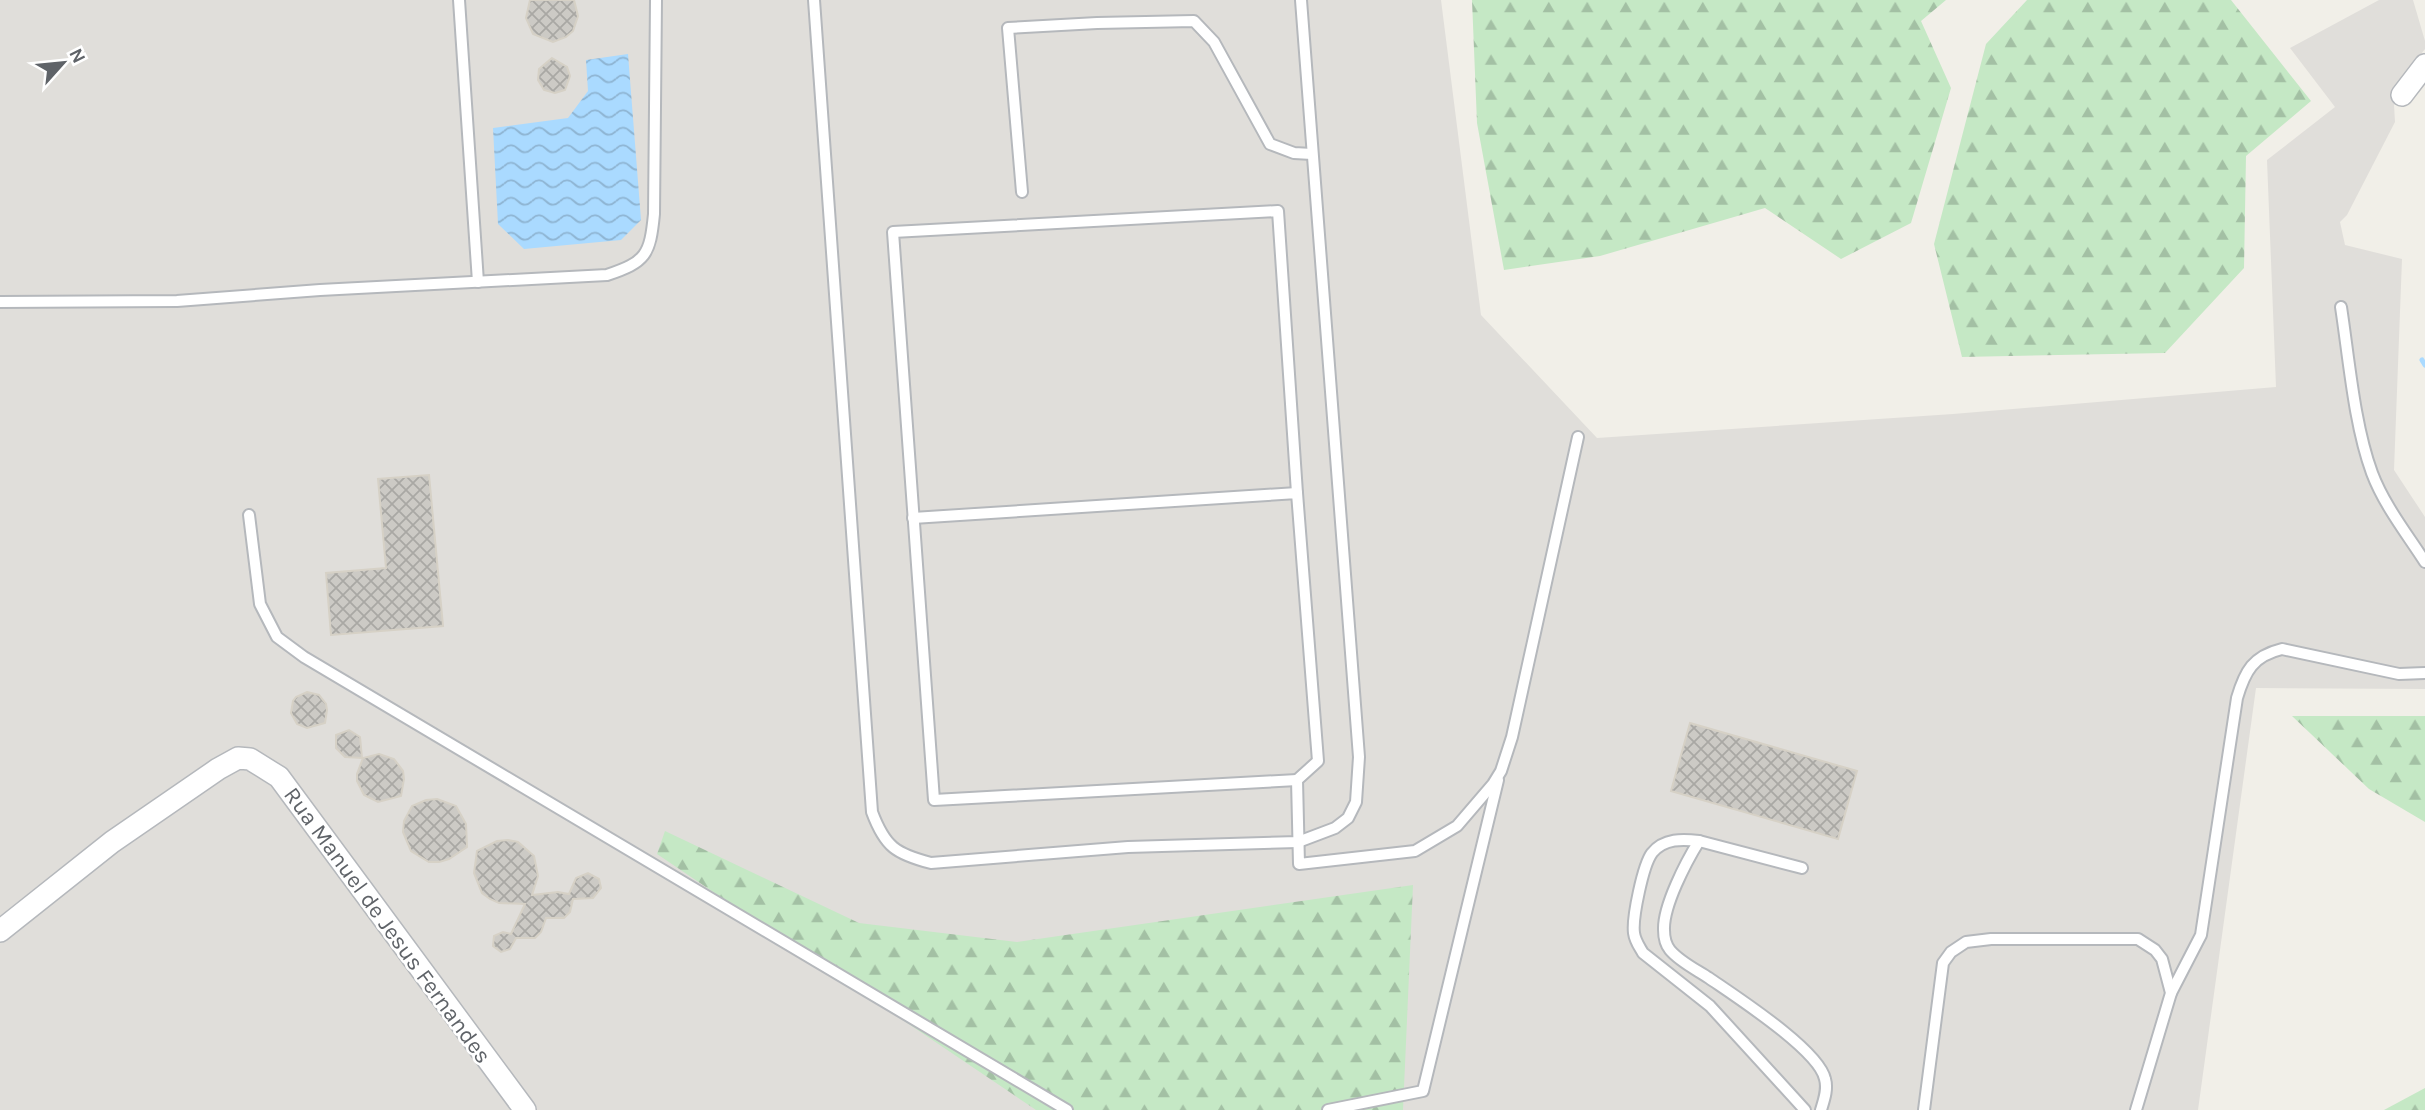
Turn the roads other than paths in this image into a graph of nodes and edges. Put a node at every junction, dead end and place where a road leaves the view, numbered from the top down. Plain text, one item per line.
1 (459, 0) edge
2 (656, 0) edge
3 (814, 0) edge
4 (1301, 0) edge
5 (2425, 65) edge
6 (2402, 95) dead end
7 (1312, 154) junction
8 (1022, 192) dead end
9 (478, 282) junction
10 (0, 302) edge
11 (2342, 307) dead end
12 (1578, 437) dead end
13 (1297, 493) junction
14 (249, 515) dead end
15 (914, 517) junction
16 (2425, 562) edge
17 (2425, 673) edge
18 (1501, 771) junction
19 (1297, 780) junction
20 (1699, 841) junction
21 (1298, 842) junction
22 (1802, 868) dead end
23 (0, 931) edge
24 (1727, 990) junction
25 (2171, 993) junction
26 (1710, 1006) junction
27 (525, 1110) edge
28 (1067, 1110) edge
29 (1328, 1110) edge
30 (1805, 1110) edge
31 (1821, 1110) edge
32 (1924, 1110) edge
33 (2136, 1110) edge

1 - 9 lane
2 - 9 lane
3 - 21 lane
4 - 7 lane
5 - 6 street
7 - 8 lane
7 - 21 lane
9 - 10 lane
11 - 16 lane
12 - 18 lane
13 - 15 lane
13 - 15 lane
13 - 19 lane
14 - 28 lane
15 - 19 lane
17 - 25 lane
18 - 21 lane
18 - 29 lane
19 - 21 lane
20 - 22 lane
20 - 24 lane
20 - 26 lane
23 - 27 street, Rua Manuel de Jesus Fernandes
24 - 26 lane
24 - 31 lane
25 - 32 lane
25 - 33 lane
26 - 30 lane

